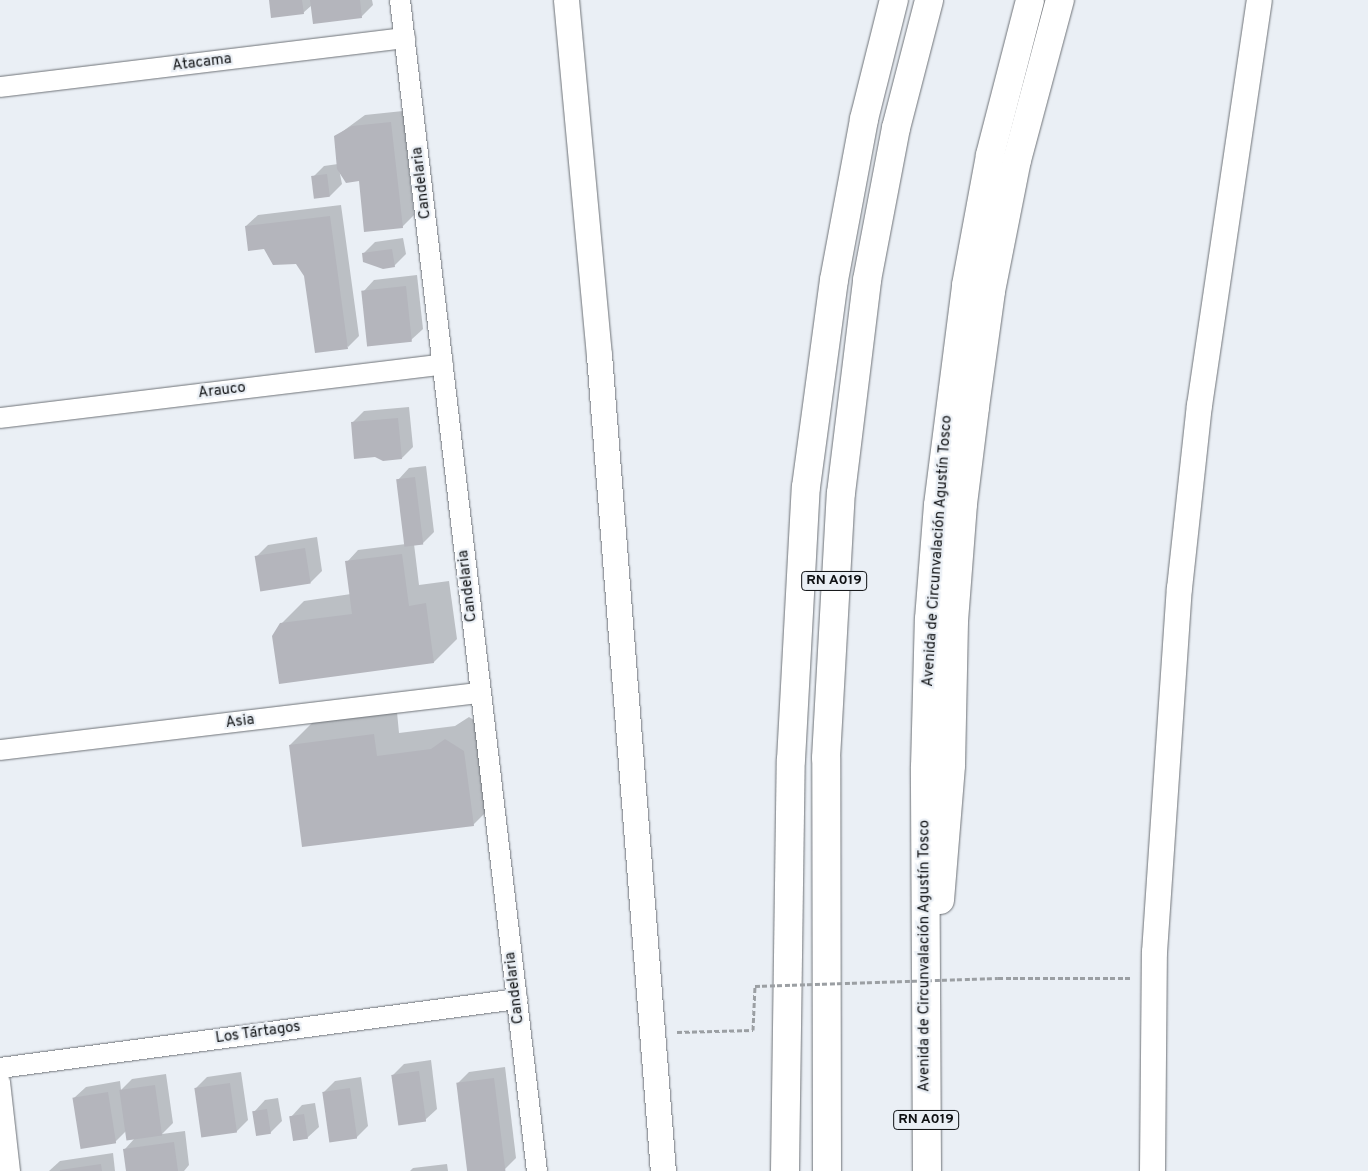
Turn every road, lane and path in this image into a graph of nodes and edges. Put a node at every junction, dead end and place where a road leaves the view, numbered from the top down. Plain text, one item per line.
1 (400, 0) edge
2 (566, 0) edge
3 (894, 0) edge
4 (929, 0) edge
5 (1030, 0) edge
6 (1060, 0) edge
7 (1259, 0) edge
8 (405, 38) junction
9 (0, 88) edge
10 (443, 364) junction
11 (0, 418) edge
12 (481, 693) junction
13 (0, 750) edge
14 (1153, 978) junction
15 (517, 999) junction
16 (654, 1033) junction
17 (0, 1068) edge
18 (925, 1068) junction
19 (0, 1082) edge
20 (927, 1167) edge
21 (10, 1171) edge
22 (537, 1171) edge
23 (663, 1171) edge
24 (785, 1171) edge
25 (827, 1171) edge
26 (1152, 1171) edge

1 - 8 street, Candelaria
2 - 16 street
3 - 24 highway
4 - 25 highway, RN A019
5 - 18 highway, Avenida de Circunvalación Agustín Tosco / RN A019
6 - 18 highway
7 - 14 street
8 - 9 street, Atacama
8 - 10 street, Candelaria
10 - 11 street, Arauco
10 - 12 street, Candelaria
12 - 13 street, Asia
12 - 15 street, Candelaria
14 - 16 path, bridge
14 - 26 street
15 - 17 street, Los Tártagos
15 - 22 street, Candelaria
16 - 23 street
18 - 20 highway, Avenida de Circunvalación Agustín Tosco / RN A019
19 - 21 street

